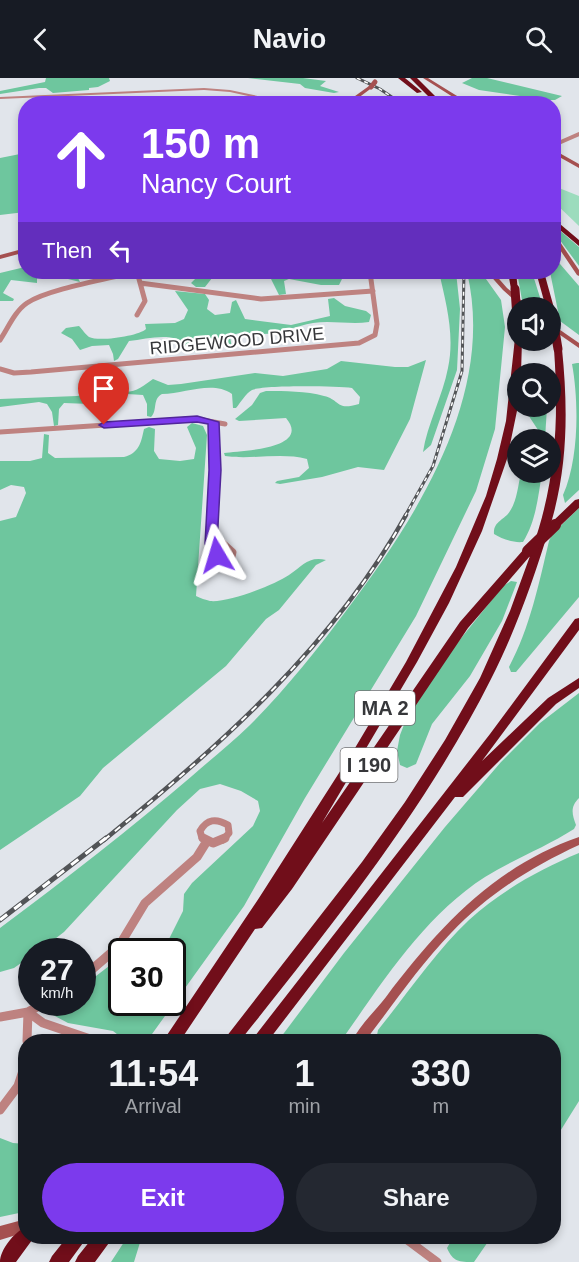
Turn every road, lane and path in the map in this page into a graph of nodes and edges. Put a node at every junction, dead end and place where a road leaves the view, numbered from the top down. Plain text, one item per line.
1 (403, 78) edge
2 (413, 78) edge
3 (425, 78) edge
4 (375, 82) edge
5 (45, 96) edge
6 (254, 96) edge
7 (356, 96) edge
8 (423, 96) edge
9 (432, 96) edge
10 (455, 96) edge
11 (18, 97) edge
12 (0, 98) edge
13 (579, 134) edge
14 (561, 142) edge
15 (561, 156) edge
16 (579, 166) edge
17 (561, 227) edge
18 (579, 244) edge
19 (561, 247) edge
20 (18, 252) edge
21 (0, 257) edge
22 (579, 274) edge
23 (109, 279) edge
24 (139, 279) edge
25 (371, 279) edge
26 (496, 279) edge
27 (513, 279) edge
28 (542, 279) edge
29 (140, 282) junction
30 (373, 291) junction
31 (514, 297) edge
32 (516, 297) edge
33 (547, 297) edge
34 (137, 315) dead end
35 (561, 333) edge
36 (0, 340) edge
37 (579, 346) edge
38 (517, 351) edge
39 (558, 351) edge
40 (0, 369) edge
41 (214, 422) junction
42 (225, 424) dead end
43 (0, 432) edge
44 (579, 502) edge
45 (213, 534) dead end
46 (579, 622) edge
47 (579, 682) edge
48 (417, 834) junction
49 (207, 841) dead end
50 (579, 841) edge
51 (96, 966) edge
52 (213, 982) junction
53 (18, 1014) edge
54 (28, 1016) edge
55 (33, 1016) edge
56 (0, 1017) edge
57 (27, 1034) edge
58 (75, 1034) edge
59 (176, 1034) edge
60 (236, 1034) edge
61 (264, 1034) edge
62 (364, 1034) edge
63 (18, 1086) edge
64 (0, 1110) edge
65 (18, 1227) edge
66 (0, 1233) edge
67 (20, 1244) edge
68 (73, 1244) edge
69 (99, 1244) edge
70 (413, 1244) edge
71 (10, 1256) edge
72 (58, 1262) edge
73 (84, 1262) edge
74 (437, 1262) edge

1 - 8 highway
2 - 9 highway
3 - 10 main road
4 - 7 main road
5 - 6 street
11 - 12 street
13 - 14 street
15 - 16 main road
17 - 18 highway
19 - 22 main road
20 - 21 main road
23 - 36 street
24 - 29 street
25 - 30 street, RIDGEWOOD DRIVE
26 - 31 main road
27 - 32 highway, bridge
28 - 33 highway
29 - 30 street
29 - 34 street
30 - 40 street, RIDGEWOOD DRIVE
35 - 37 main road
38 - 52 highway, MA 2
39 - 60 highway, bridge
41 - 42 street
41 - 43 street
41 - 45 street
44 - 52 highway, I 190, bridge
46 - 48 highway
47 - 48 highway
48 - 61 highway
49 - 51 street
50 - 62 main road
52 - 59 highway, MA 2
53 - 56 street
54 - 57 street
55 - 58 street
63 - 64 street
65 - 66 main road
67 - 71 highway
68 - 72 highway
69 - 73 highway
70 - 74 street

